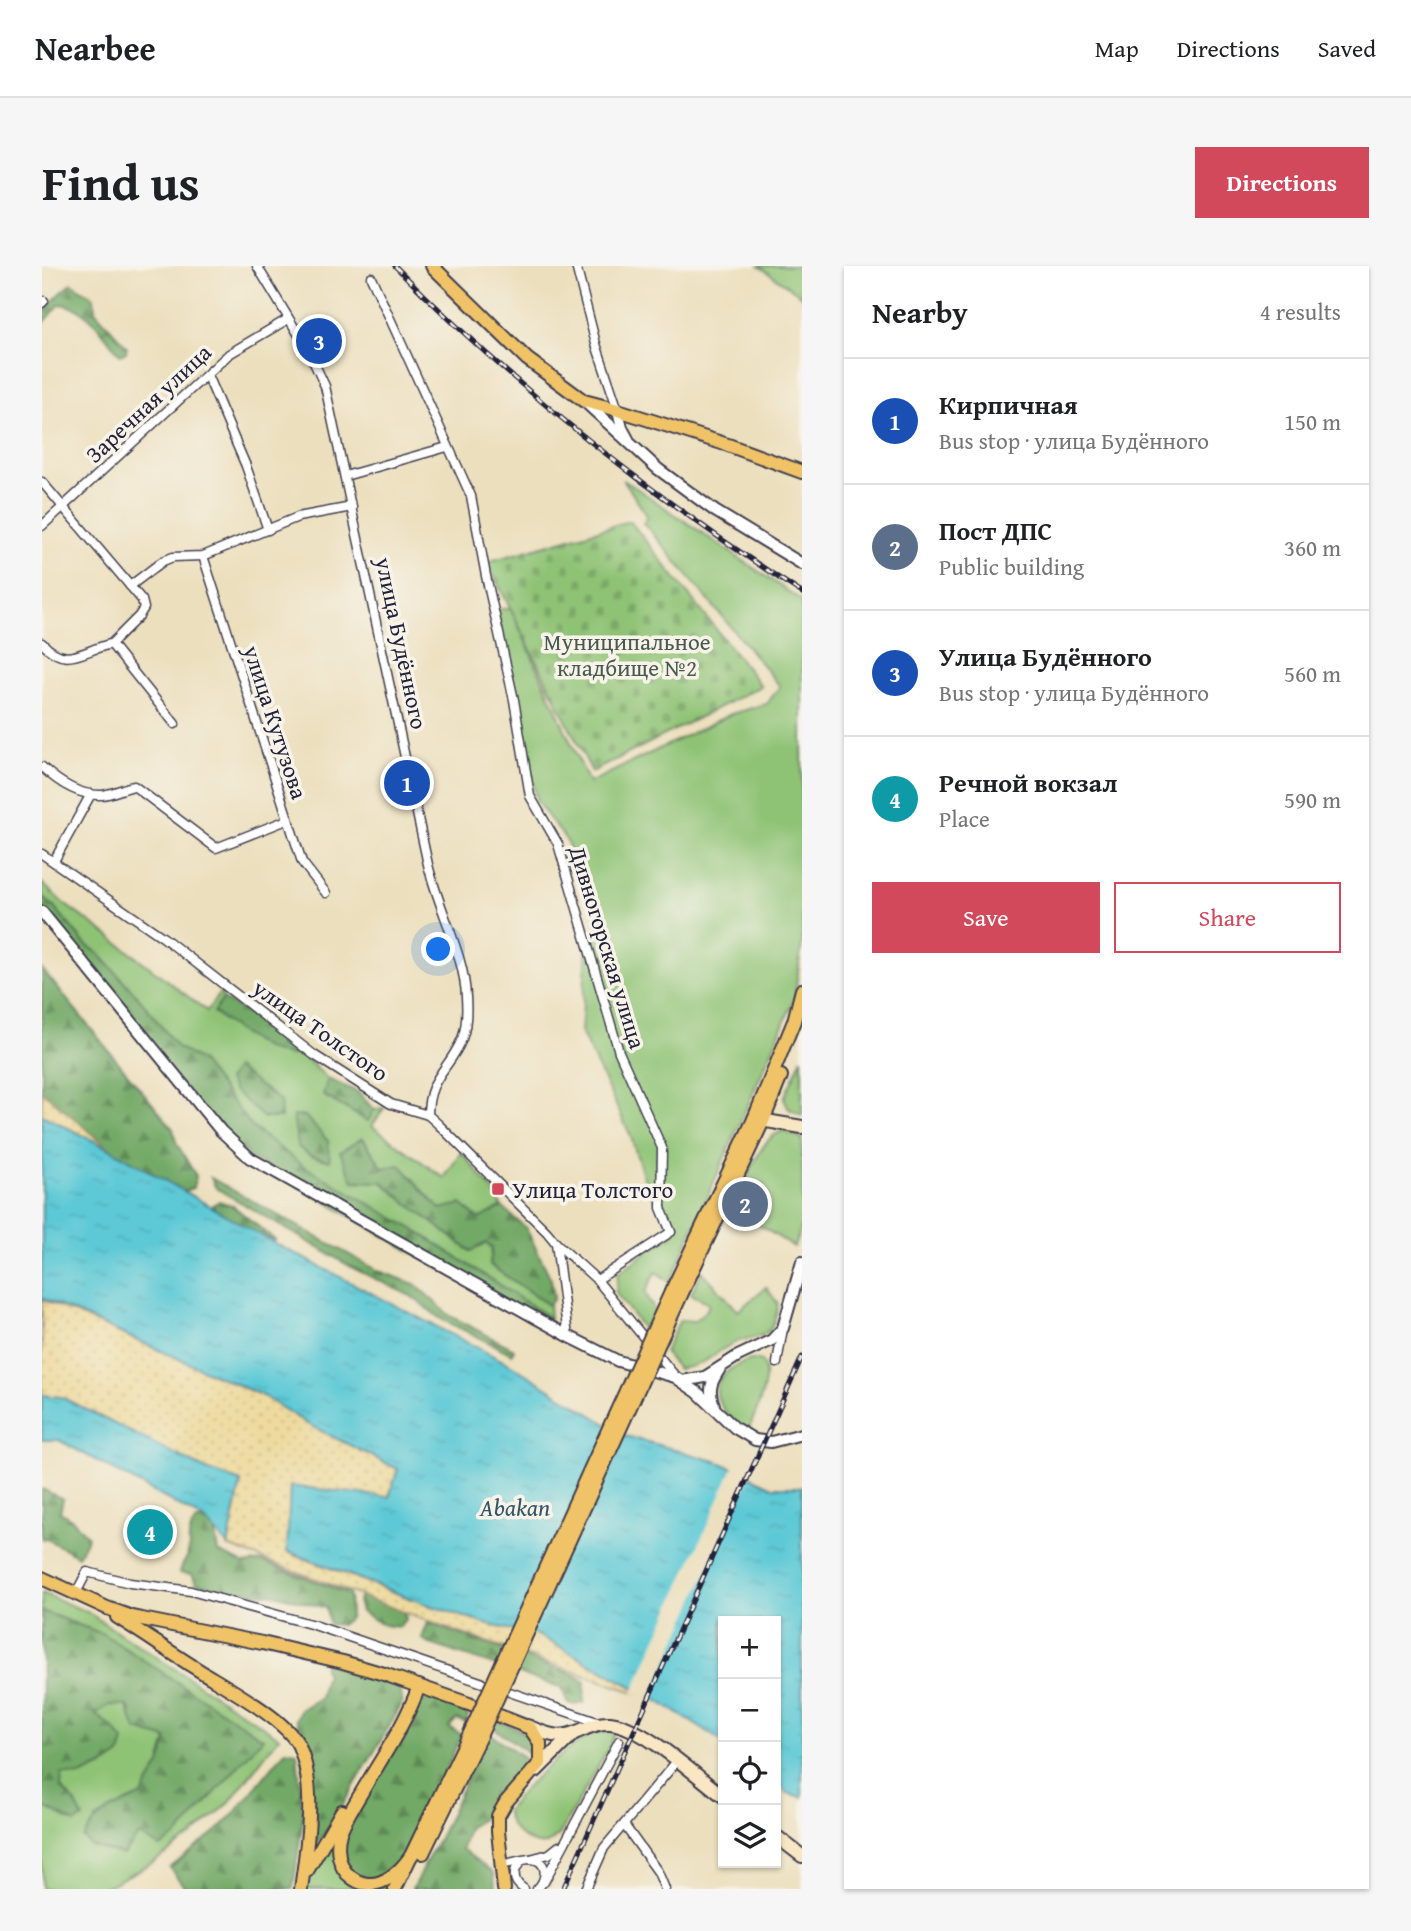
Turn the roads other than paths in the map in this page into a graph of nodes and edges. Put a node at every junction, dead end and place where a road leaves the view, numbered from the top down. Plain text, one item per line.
1 (257, 266) edge
2 (432, 266) edge
3 (576, 266) edge
4 (372, 277) dead end
5 (288, 318) junction
6 (206, 375) junction
7 (584, 401) junction
8 (618, 410) junction
9 (631, 445) junction
10 (447, 447) junction
11 (802, 472) edge
12 (345, 477) junction
13 (42, 482) edge
14 (64, 507) junction
15 (352, 508) junction
16 (42, 526) edge
17 (268, 530) junction
18 (203, 556) junction
19 (802, 564) edge
20 (130, 586) junction
21 (42, 643) edge
22 (111, 644) junction
23 (175, 724) dead end
24 (42, 767) edge
25 (92, 794) junction
26 (287, 820) junction
27 (42, 854) edge
28 (54, 861) junction
29 (326, 892) dead end
30 (42, 912) edge
31 (802, 990) edge
32 (802, 1021) edge
33 (428, 1115) junction
34 (759, 1120) junction
35 (789, 1124) junction
36 (802, 1128) edge
37 (750, 1149) junction
38 (556, 1243) junction
39 (802, 1262) edge
40 (597, 1280) junction
41 (676, 1294) junction
42 (783, 1328) junction
43 (568, 1336) junction
44 (777, 1363) dead end
45 (722, 1367) junction
46 (679, 1379) junction
47 (715, 1408) junction
48 (802, 1434) edge
49 (42, 1569) edge
50 (42, 1578) edge
51 (76, 1593) junction
52 (96, 1603) junction
53 (419, 1686) junction
54 (600, 1723) junction
55 (526, 1726) junction
56 (476, 1732) junction
57 (574, 1733) junction
58 (618, 1741) dead end
59 (677, 1761) junction
60 (536, 1770) junction
61 (718, 1792) edge
62 (625, 1826) junction
63 (568, 1836) junction
64 (781, 1840) edge
65 (416, 1849) junction
66 (802, 1856) edge
67 (526, 1860) junction
68 (502, 1865) junction
69 (539, 1887) edge
70 (301, 1889) edge
71 (395, 1889) edge
72 (405, 1889) edge
73 (504, 1889) edge
74 (524, 1889) edge
75 (586, 1889) edge
76 (665, 1889) edge

1 - 5 street, улица Будённого
2 - 7 main road
3 - 8 street
4 - 10 street, Дивногорская улица
5 - 6 street, Заречная улица
5 - 12 street, улица Будённого
6 - 14 street, Заречная улица
6 - 17 street
7 - 8 main road
7 - 9 street
8 - 9 street
8 - 11 main road
9 - 19 street
10 - 12 street
10 - 40 street, Дивногорская улица
12 - 15 street, улица Будённого
13 - 14 street
14 - 16 street, Заречная улица
14 - 20 street
15 - 17 street
15 - 33 street, улица Будённого
17 - 18 street
18 - 20 street
18 - 26 street, улица Кутузова
20 - 22 street
21 - 22 street
22 - 23 street
24 - 25 street
25 - 26 street
25 - 28 street
26 - 29 street, улица Кутузова
27 - 28 street, улица Толстого
28 - 33 street, улица Толстого
30 - 43 street
31 - 34 main road
32 - 34 main road
33 - 38 street, улица Толстого
34 - 35 main road
34 - 37 main road
34 - 41 main road
35 - 36 main road
35 - 37 main road
37 - 41 main road
38 - 40 street, улица Толстого
38 - 43 street
39 - 42 street
40 - 46 street, улица Толстого
41 - 56 main road, bridge
42 - 44 street
42 - 45 street
43 - 46 street
45 - 46 street
45 - 47 street
46 - 47 street
47 - 48 street
49 - 51 main road
50 - 51 main road
51 - 52 main road
51 - 54 street
52 - 53 main road
52 - 70 main road
53 - 55 main road
53 - 65 main road
53 - 70 main road
54 - 57 main road
54 - 59 main road
55 - 57 main road
55 - 60 main road
56 - 65 main road
56 - 72 main road
57 - 60 main road
58 - 63 street
59 - 61 main road
59 - 62 street
60 - 68 main road
62 - 75 street
62 - 76 street
63 - 67 street
63 - 69 street
64 - 66 main road
65 - 71 main road
67 - 68 street
67 - 69 street
67 - 74 street
68 - 73 main road

